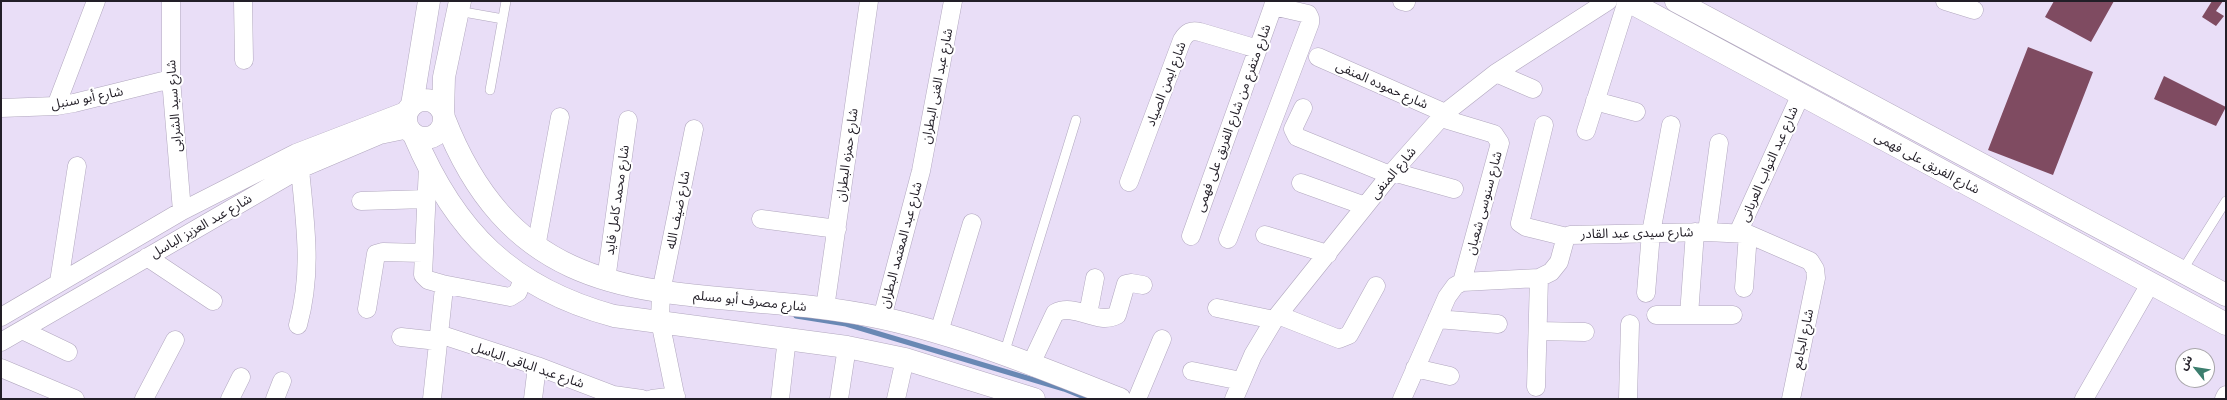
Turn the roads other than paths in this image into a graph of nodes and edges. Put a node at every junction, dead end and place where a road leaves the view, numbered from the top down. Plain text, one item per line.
1 (96, 1) edge
2 (171, 1) edge
3 (243, 1) edge
4 (429, 1) edge
5 (506, 1) edge
6 (869, 1) edge
7 (954, 1) edge
8 (1608, 1) edge
9 (1627, 1) edge
10 (1676, 1) edge
11 (1945, 1) edge
12 (1274, 3) edge
13 (459, 6) edge
14 (1309, 7) edge
15 (1974, 10) dead end
16 (503, 19) junction
17 (1258, 49) junction
18 (1318, 57) dead end
19 (244, 60) dead end
20 (1496, 73) junction
21 (171, 79) junction
22 (1533, 89) dead end
23 (490, 90) dead end
24 (1800, 94) junction
25 (1596, 101) junction
26 (56, 106) junction
27 (1, 108) edge
28 (1303, 108) dead end
29 (1636, 112) dead end
30 (443, 115) junction
31 (1443, 116) junction
32 (560, 117) dead end
33 (411, 120) junction
34 (628, 120) dead end
35 (1076, 120) dead end
36 (1544, 124) dead end
37 (1671, 125) dead end
38 (694, 128) dead end
39 (1586, 131) dead end
40 (1719, 143) dead end
41 (77, 166) dead end
42 (428, 167) junction
43 (300, 169) junction
44 (921, 171) joint
45 (1391, 174) junction
46 (1129, 182) dead end
47 (1301, 183) dead end
48 (1454, 189) dead end
49 (426, 199) junction
50 (361, 201) dead end
51 (2226, 201) edge
52 (1365, 206) junction
53 (182, 211) junction
54 (761, 219) dead end
55 (972, 223) dead end
56 (837, 229) junction
57 (1701, 232) junction
58 (1651, 233) junction
59 (1743, 234) junction
60 (1265, 235) dead end
61 (1191, 236) dead end
62 (1567, 237) junction
63 (1228, 239) dead end
64 (536, 247) junction
65 (423, 253) junction
66 (1328, 254) junction
67 (147, 257) junction
68 (2182, 271) junction
69 (523, 278) junction
70 (1095, 278) dead end
71 (1540, 278) junction
72 (1816, 278) joint
73 (606, 280) junction
74 (59, 282) junction
75 (1462, 282) junction
76 (442, 284) junction
77 (2150, 284) junction
78 (1143, 285) dead end
79 (1376, 286) dead end
80 (1744, 288) dead end
81 (661, 292) junction
82 (1646, 293) dead end
83 (2226, 295) edge
84 (213, 301) dead end
85 (825, 308) junction
86 (1217, 308) dead end
87 (367, 309) dead end
88 (1088, 314) junction
89 (1733, 314) dead end
90 (1656, 315) dead end
91 (1689, 315) junction
92 (1, 317) edge
93 (882, 318) junction
94 (1276, 318) junction
95 (1437, 319) junction
96 (660, 321) junction
97 (298, 324) dead end
98 (1498, 324) dead end
99 (1630, 324) dead end
100 (2226, 324) edge
101 (22, 330) junction
102 (1538, 331) junction
103 (939, 332) junction
104 (1585, 332) dead end
105 (401, 337) dead end
106 (438, 338) junction
107 (787, 338) junction
108 (1162, 339) dead end
109 (175, 340) dead end
110 (1, 342) edge
111 (847, 346) junction
112 (68, 352) dead end
113 (1004, 354) junction
114 (905, 359) junction
115 (1031, 364) junction
116 (537, 366) junction
117 (1, 368) edge
118 (1415, 368) junction
119 (1192, 371) dead end
120 (1450, 376) dead end
121 (241, 377) dead end
122 (282, 381) dead end
123 (1241, 381) junction
124 (1536, 387) dead end
125 (596, 394) edge
126 (2226, 395) edge
127 (676, 398) edge
128 (75, 399) edge
129 (144, 399) edge
130 (230, 399) edge
131 (275, 399) edge
132 (432, 399) edge
133 (532, 399) edge
134 (642, 399) edge
135 (652, 399) edge
136 (780, 399) edge
137 (839, 399) edge
138 (896, 399) edge
139 (1034, 399) edge
140 (1120, 399) edge
141 (1137, 399) edge
142 (1234, 399) edge
143 (1402, 399) edge
144 (1628, 399) edge
145 (1791, 399) edge
146 (2084, 399) edge
147 (2224, 399) edge

1 - 26 street
2 - 21 street, شارع سيد الشرابى
3 - 19 street
4 - 33 street
5 - 16 lane
6 - 56 street, شارع حمزه البطران
7 - 44 street, شارع عبد الغنى البطران
8 - 20 street, شارع المنفى
9 - 24 street, شارع الفريق على فهمى
9 - 25 street
10 - 68 street, شارع الفريق على فهمى
11 - 15 street
12 - 14 street
12 - 17 street, شارع متفرع من شارع الفريق على فهمى
13 - 16 lane
13 - 30 street
14 - 63 street
16 - 23 lane
17 - 46 street, شارع ايمن الصياد
17 - 61 street, شارع متفرع من شارع الفريق على فهمى
18 - 31 street, شارع حموده المنفى
20 - 22 street
20 - 31 street, شارع المنفى
21 - 26 street, شارع أبو سنبل
21 - 53 street, شارع سيد الشرابى
24 - 59 street, شارع عبد التواب العربانى
24 - 77 street, شارع الفريق على فهمى
25 - 29 street
25 - 39 street
26 - 27 street, شارع أبو سنبل
28 - 45 street
30 - 33 street
30 - 33 street
30 - 64 street, شارع مصرف أبو مسلم
31 - 45 street, شارع المنفى
31 - 75 street, شارع سنوسى شعبان
32 - 64 street
33 - 42 street
33 - 43 street, شارع عبد العزيز الباسل
33 - 53 street, شارع عبد العزيز الباسل
34 - 73 street, شارع محمد كامل فايد
35 - 113 lane
36 - 62 street
37 - 58 street
38 - 81 street, شارع ضيف الله
40 - 57 street, شارع سيدى عبد القادر
41 - 74 street
42 - 49 street
42 - 69 street
43 - 67 street, شارع عبد العزيز الباسل
43 - 97 street
44 - 93 street, شارع عبد المعتمد البطران
45 - 48 street
45 - 52 street, شارع المنفى
47 - 52 street
49 - 50 street
49 - 65 street
51 - 68 lane
52 - 66 street, شارع المنفى
53 - 74 street, شارع عبد العزيز الباسل
54 - 56 street
55 - 103 street
56 - 85 street, شارع حمزه البطران
57 - 58 street, شارع سيدى عبد القادر
57 - 59 street, شارع سيدى عبد القادر
57 - 91 street
58 - 62 street, شارع سيدى عبد القادر
58 - 82 street
59 - 72 street, شارع سيدى عبد القادر
59 - 80 street, شارع عبد التواب العربانى
60 - 66 street
62 - 71 street, شارع سيدى عبد القادر
64 - 73 street, شارع مصرف أبو مسلم
65 - 76 street
65 - 87 street
66 - 94 street, شارع المنفى
67 - 84 street
67 - 101 street, شارع عبد العزيز الباسل
68 - 83 street, شارع الفريق على فهمى
69 - 76 street
69 - 96 street
70 - 88 street
71 - 75 street
71 - 102 street
72 - 145 street, شارع الجامع
73 - 81 street, شارع مصرف أبو مسلم
74 - 92 street, شارع عبد العزيز الباسل
75 - 95 street
76 - 106 street
77 - 100 street, شارع الفريق على فهمى
77 - 146 street
78 - 88 street
79 - 94 street
81 - 85 street, شارع مصرف أبو مسلم
81 - 96 street, شارع ضيف الله
85 - 93 street, شارع مصرف أبو مسلم
86 - 94 street
88 - 115 street
89 - 91 street
90 - 91 street
93 - 103 street, شارع مصرف أبو مسلم
94 - 123 street, شارع المنفى
95 - 98 street
95 - 118 street
96 - 107 street
96 - 127 street, شارع ضيف الله
99 - 144 street
101 - 110 street, شارع عبد العزيز الباسل
101 - 112 street
102 - 104 street
102 - 124 street
103 - 113 street, شارع مصرف أبو مسلم
105 - 106 street, شارع عبد الباقى الباسل
106 - 116 street, شارع عبد الباقى الباسل
106 - 132 street
107 - 111 street
107 - 136 street
108 - 141 street
109 - 129 street
111 - 114 street
111 - 137 street
113 - 115 street, شارع مصرف أبو مسلم
114 - 138 street
114 - 139 street
115 - 140 street, شارع مصرف أبو مسلم
116 - 125 street, شارع عبد الباقى الباسل
116 - 133 street
117 - 128 street
118 - 120 street
118 - 143 street
119 - 123 street
121 - 130 street
122 - 131 street
123 - 142 street, شارع المنفى
125 - 134 street, شارع عبد الباقى الباسل
126 - 147 street
127 - 135 street

